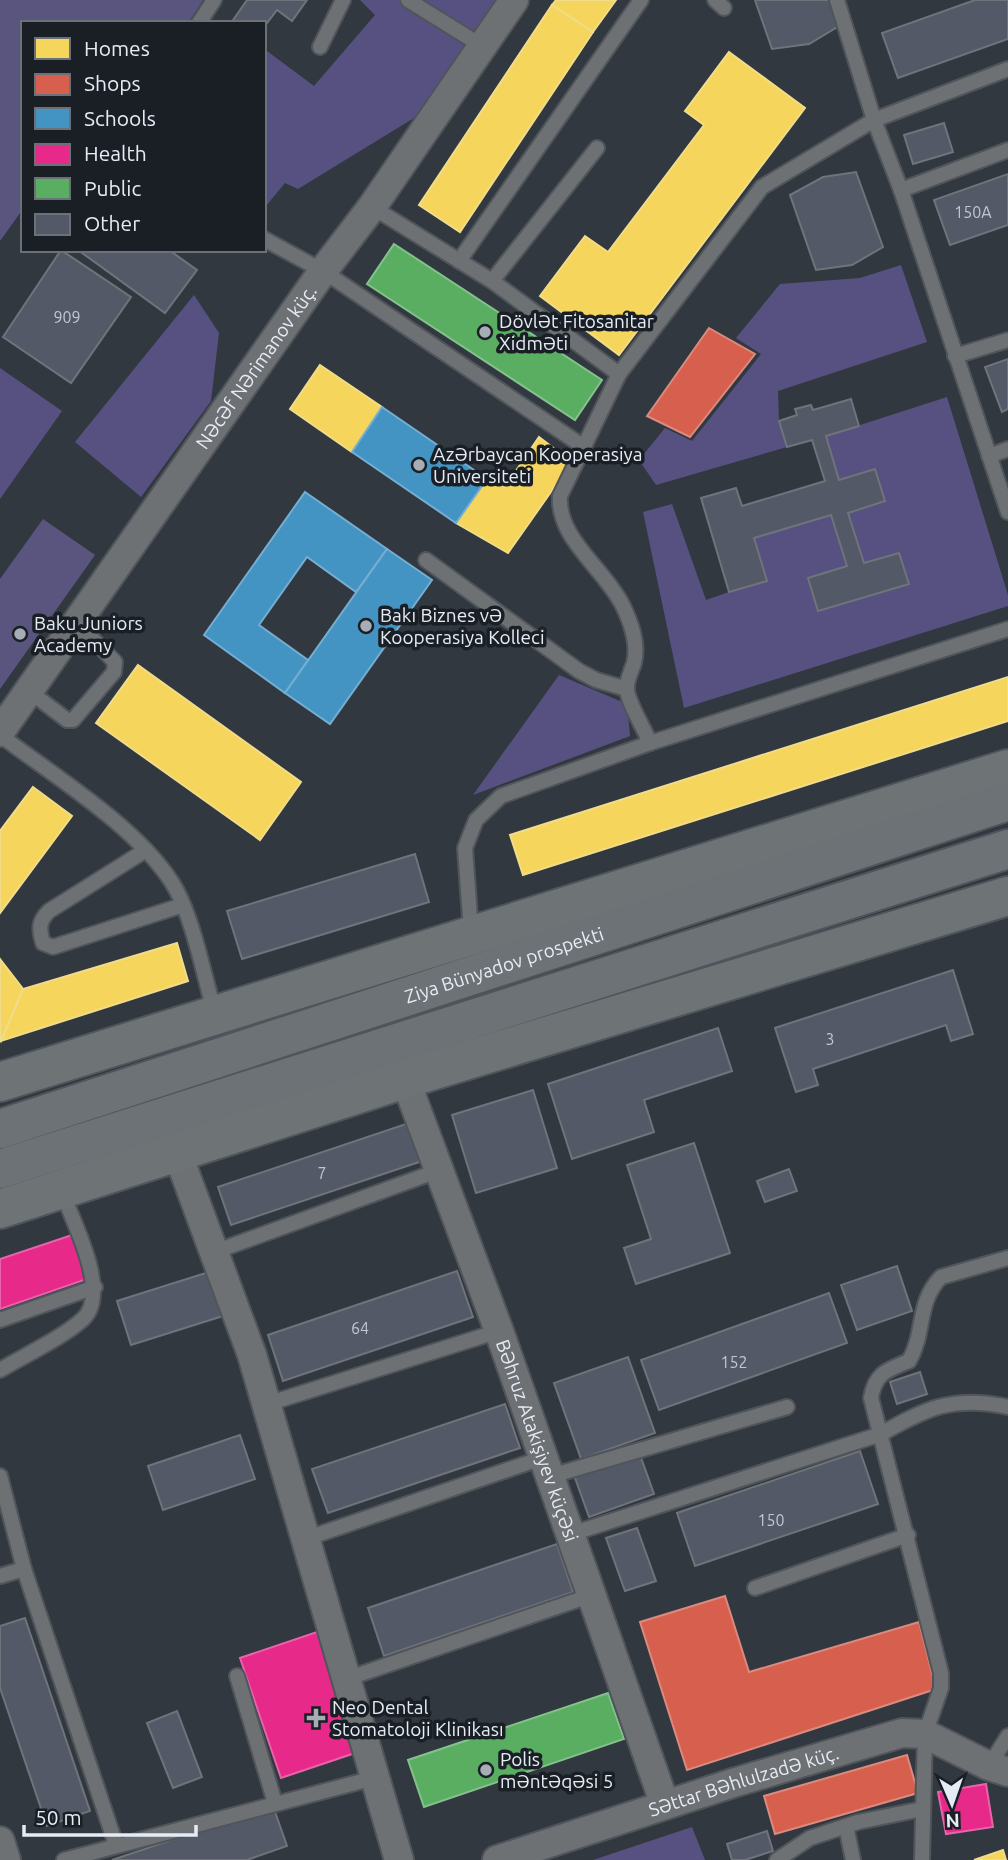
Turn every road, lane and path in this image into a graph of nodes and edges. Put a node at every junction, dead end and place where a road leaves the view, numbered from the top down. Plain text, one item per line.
1 (214, 0) edge
2 (343, 0) edge
3 (408, 0) edge
4 (514, 0) edge
5 (640, 0) edge
6 (837, 0) edge
7 (200, 21) edge
8 (482, 46) junction
9 (320, 47) dead end
10 (1008, 69) edge
11 (874, 120) junction
12 (597, 148) dead end
13 (1008, 150) edge
14 (901, 190) junction
15 (372, 207) junction
16 (266, 240) edge
17 (459, 261) junction
18 (323, 271) junction
19 (492, 281) junction
20 (1008, 340) edge
21 (955, 356) junction
22 (619, 374) junction
23 (584, 447) junction
24 (1008, 449) edge
25 (989, 456) junction
26 (1008, 512) edge
27 (426, 560) dead end
28 (76, 623) junction
29 (1008, 629) edge
30 (627, 689) junction
31 (29, 691) junction
32 (0, 733) edge
33 (650, 743) junction
34 (1008, 769) edge
35 (1008, 802) edge
36 (1008, 849) edge
37 (146, 850) junction
38 (1008, 895) edge
39 (183, 905) junction
40 (472, 937) junction
41 (215, 1015) junction
42 (405, 1079) junction
43 (0, 1082) edge
44 (0, 1129) edge
45 (177, 1152) junction
46 (0, 1170) edge
47 (440, 1170) junction
48 (61, 1189) junction
49 (0, 1209) edge
50 (214, 1252) junction
51 (1008, 1258) edge
52 (95, 1287) junction
53 (0, 1320) edge
54 (499, 1331) junction
55 (0, 1370) edge
56 (267, 1404) junction
57 (787, 1407) dead end
58 (1008, 1407) edge
59 (881, 1434) junction
60 (548, 1466) junction
61 (0, 1476) edge
62 (571, 1534) junction
63 (908, 1535) junction
64 (305, 1539) junction
65 (24, 1569) junction
66 (0, 1576) edge
67 (755, 1588) dead end
68 (592, 1595) junction
69 (237, 1676) dead end
70 (346, 1679) junction
71 (925, 1734) junction
72 (1008, 1736) edge
73 (1002, 1774) edge
74 (374, 1778) junction
75 (275, 1803) junction
76 (666, 1805) junction
77 (922, 1809) junction
78 (846, 1826) junction
79 (0, 1841) edge
80 (116, 1845) junction
81 (6, 1860) edge
82 (64, 1860) edge
83 (399, 1860) edge
84 (497, 1860) edge
85 (777, 1860) edge
86 (853, 1860) edge
87 (922, 1860) edge

1 - 7 lane
2 - 9 lane
3 - 8 lane
4 - 8 street, Nəcəf Nərimanov küç.
5 - 17 lane
6 - 11 lane
8 - 15 street, Nəcəf Nərimanov küç.
10 - 11 lane
11 - 14 lane
11 - 22 lane
12 - 19 lane
13 - 14 lane
14 - 21 lane
15 - 17 lane
15 - 18 street, Nəcəf Nərimanov küç.
16 - 18 lane
17 - 19 lane
18 - 23 lane
18 - 28 street, Nəcəf Nərimanov küç.
19 - 22 lane
20 - 21 lane
21 - 25 lane
22 - 23 lane
23 - 30 lane
24 - 25 lane
25 - 26 lane
27 - 30 lane
28 - 31 street, Nəcəf Nərimanov küç.
28 - 31 lane
29 - 33 lane
30 - 33 lane
31 - 32 street, Nəcəf Nərimanov küç.
32 - 37 lane
33 - 40 lane
34 - 40 main road, Ziya Bünyadov prospekti
35 - 44 main road, Ziya Bünyadov prospekti
36 - 46 main road
37 - 39 lane
37 - 39 lane
38 - 42 main road
39 - 41 lane
40 - 41 main road, Ziya Bünyadov prospekti
41 - 43 main road, Ziya Bünyadov prospekti
42 - 45 main road
42 - 47 street, Bəhruz Atakişiyev küçəsi
45 - 48 main road
45 - 50 street
47 - 50 lane
47 - 54 street, Bəhruz Atakişiyev küçəsi
48 - 49 main road
48 - 52 lane
50 - 56 street
51 - 59 lane
52 - 53 lane
52 - 55 lane
54 - 56 lane
54 - 60 street, Bəhruz Atakişiyev küçəsi
56 - 64 street
57 - 60 lane
58 - 59 lane
59 - 62 lane
59 - 63 lane
60 - 62 street, Bəhruz Atakişiyev küçəsi
60 - 64 lane
61 - 65 lane
62 - 68 street, Bəhruz Atakişiyev küçəsi
63 - 67 lane
63 - 71 lane
64 - 70 street
65 - 66 lane
65 - 80 lane
68 - 70 lane
68 - 76 street, Bəhruz Atakişiyev küçəsi
69 - 75 lane
70 - 74 street
71 - 73 street
71 - 76 street, Səttar Bəhlulzadə küç.
71 - 77 lane
72 - 73 lane
74 - 75 lane
74 - 83 street
75 - 80 lane
76 - 84 street, Səttar Bəhlulzadə küç.
77 - 78 lane
77 - 87 lane
78 - 85 lane
78 - 86 lane
79 - 81 street
80 - 82 lane

